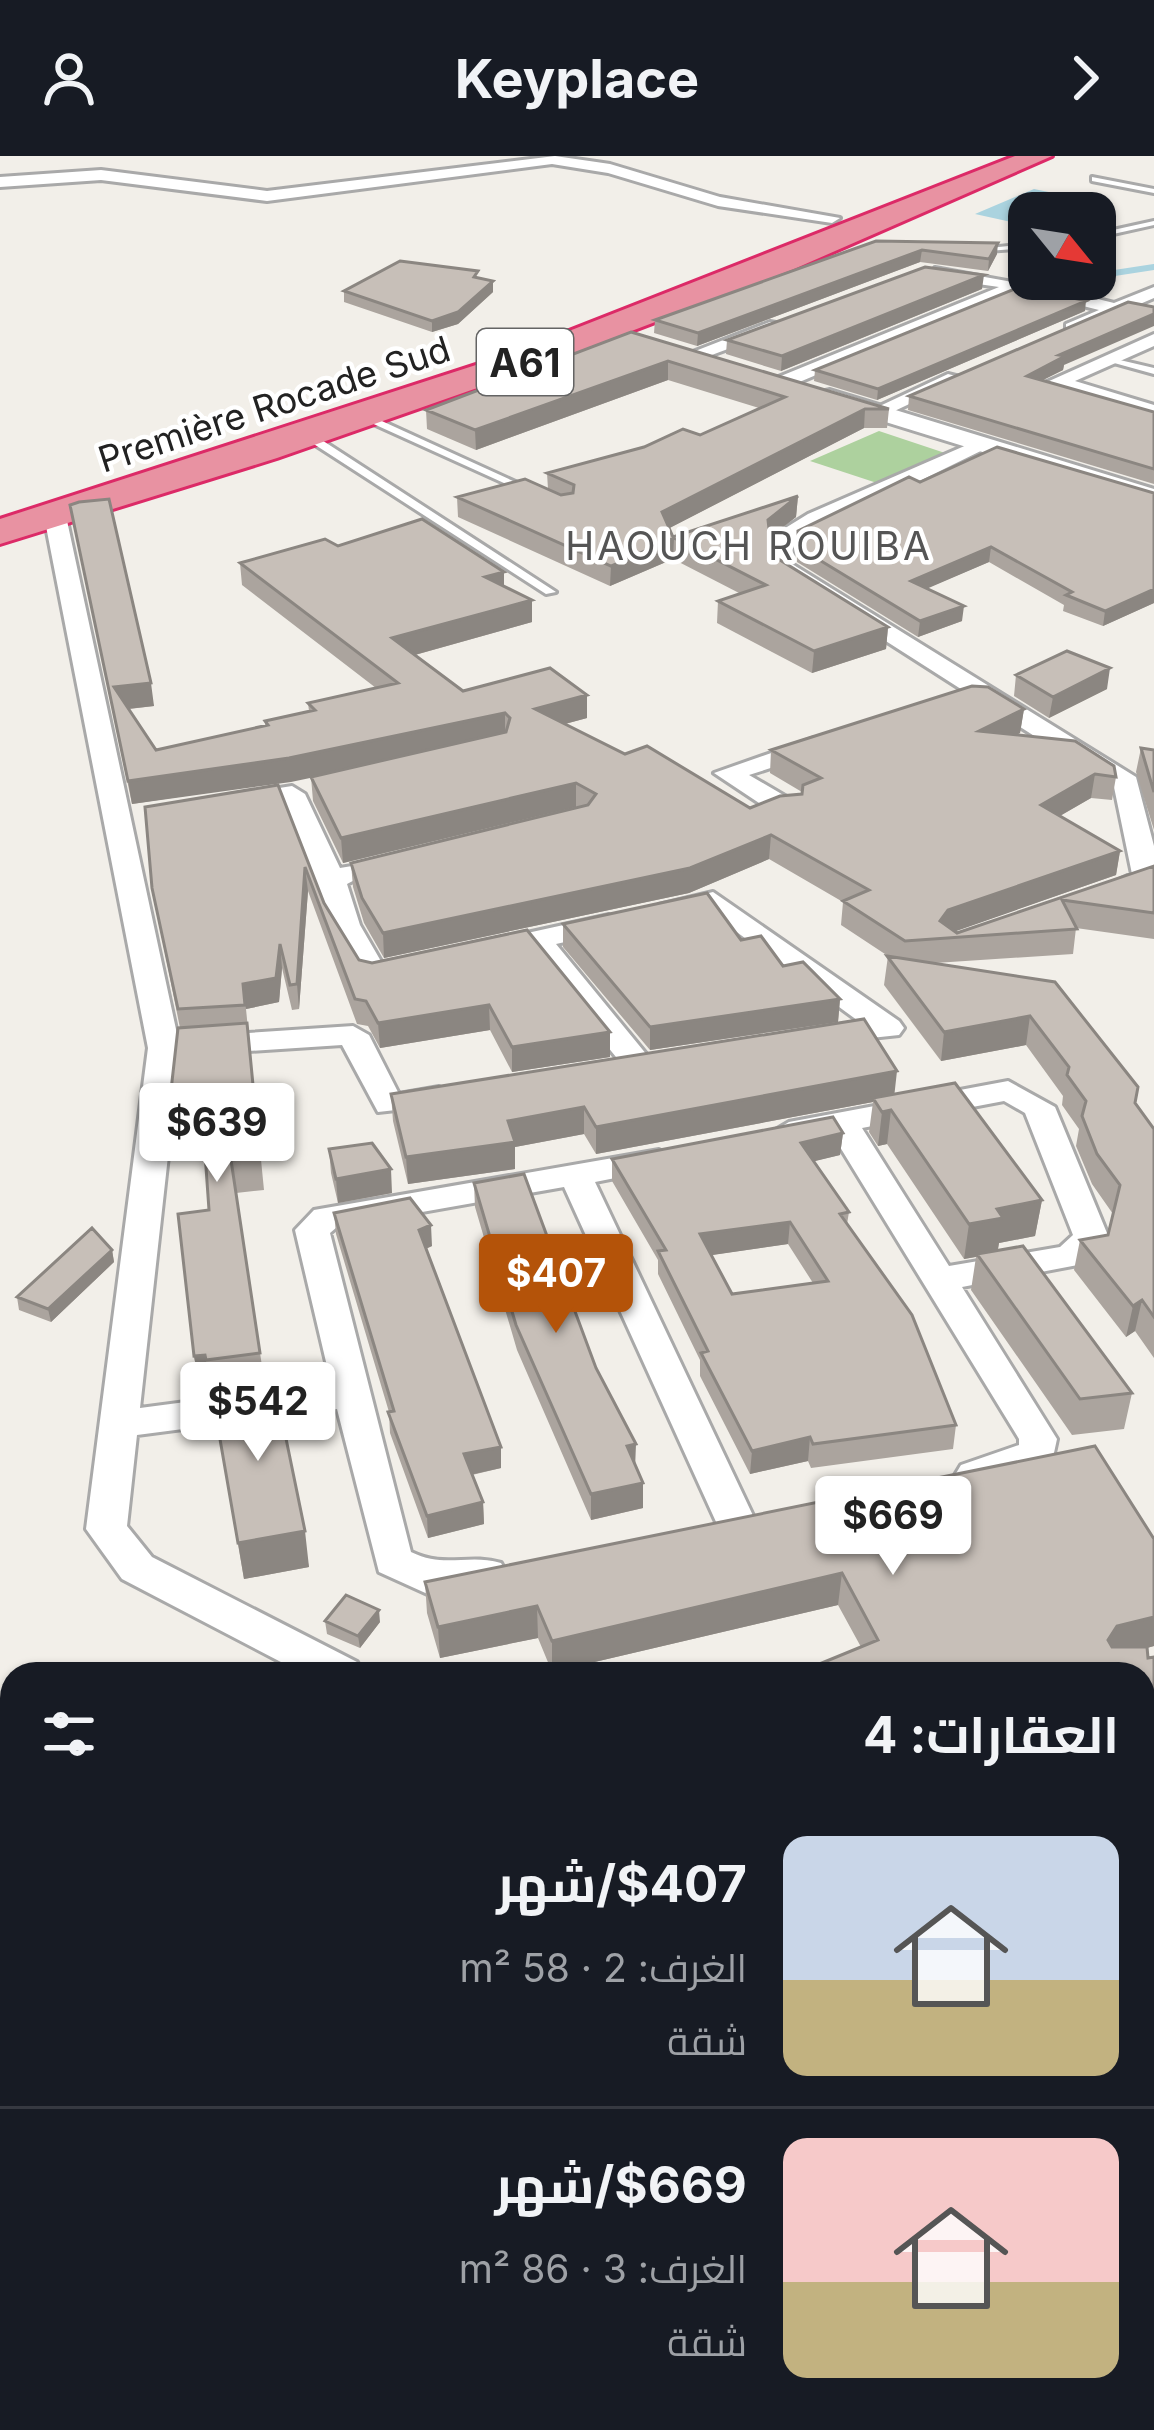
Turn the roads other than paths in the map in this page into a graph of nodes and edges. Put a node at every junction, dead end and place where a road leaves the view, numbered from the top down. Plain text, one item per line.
1 (982, 156) edge
2 (1038, 156) edge
3 (1095, 179) dead end
4 (0, 182) edge
5 (1154, 191) edge
6 (1154, 223) edge
7 (1116, 231) edge
8 (842, 236) junction
9 (1008, 247) edge
10 (949, 250) edge
11 (922, 271) edge
12 (1008, 283) edge
13 (1008, 289) edge
14 (1154, 292) edge
15 (1080, 300) edge
16 (1116, 309) junction
17 (798, 317) edge
18 (609, 331) junction
19 (1051, 337) edge
20 (1154, 340) edge
21 (673, 349) junction
22 (1110, 359) junction
23 (986, 365) edge
24 (1154, 371) edge
25 (761, 376) junction
26 (1154, 411) edge
27 (877, 412) junction
28 (370, 419) junction
29 (310, 437) junction
30 (983, 445) junction
31 (1154, 497) edge
32 (546, 498) edge
33 (0, 511) edge
34 (55, 516) junction
35 (0, 532) edge
36 (550, 592) dead end
37 (983, 692) junction
38 (940, 706) edge
39 (833, 740) edge
40 (205, 808) edge
41 (787, 809) edge
42 (376, 868) edge
43 (331, 879) junction
44 (1083, 900) edge
45 (536, 939) junction
46 (363, 1005) junction
47 (797, 1042) edge
48 (164, 1048) junction
49 (594, 1073) edge
50 (480, 1091) edge
51 (841, 1120) junction
52 (749, 1140) edge
53 (704, 1150) edge
54 (574, 1175) junction
55 (940, 1279) junction
56 (348, 1394) junction
57 (121, 1424) junction
58 (929, 1485) edge
59 (780, 1516) edge
60 (737, 1524) junction
61 (694, 1533) edge
62 (523, 1568) edge
63 (318, 1662) edge

1 - 8 highway, Première Rocade Sud / A61
2 - 8 highway, Première Rocade Sud / A61
3 - 5 lane
4 - 8 street
6 - 7 lane
8 - 18 highway, Première Rocade Sud / A61
8 - 33 highway, Première Rocade Sud / A61
9 - 10 lane
11 - 12 street
13 - 25 street
14 - 16 street
15 - 16 street
16 - 19 street
17 - 21 street
18 - 21 street
18 - 28 highway, Première Rocade Sud / A61
20 - 22 street
21 - 25 street
22 - 24 lane
22 - 26 street
23 - 27 street
25 - 27 street
27 - 30 street
28 - 29 highway, Première Rocade Sud / A61
28 - 32 lane
29 - 34 highway, Première Rocade Sud / A61
29 - 36 lane
30 - 31 street
30 - 37 street
34 - 35 highway, Première Rocade Sud / A61
34 - 48 street
37 - 38 street
37 - 44 street
39 - 41 street
40 - 43 street
42 - 43 street
43 - 46 street
45 - 46 street
45 - 47 street
45 - 49 street
46 - 48 street
46 - 50 street
48 - 57 street
51 - 52 street
51 - 55 street
51 - 55 street
53 - 54 street
54 - 56 street
54 - 60 street
55 - 58 street
56 - 57 street
56 - 62 street
57 - 63 street
59 - 60 street
60 - 61 street

